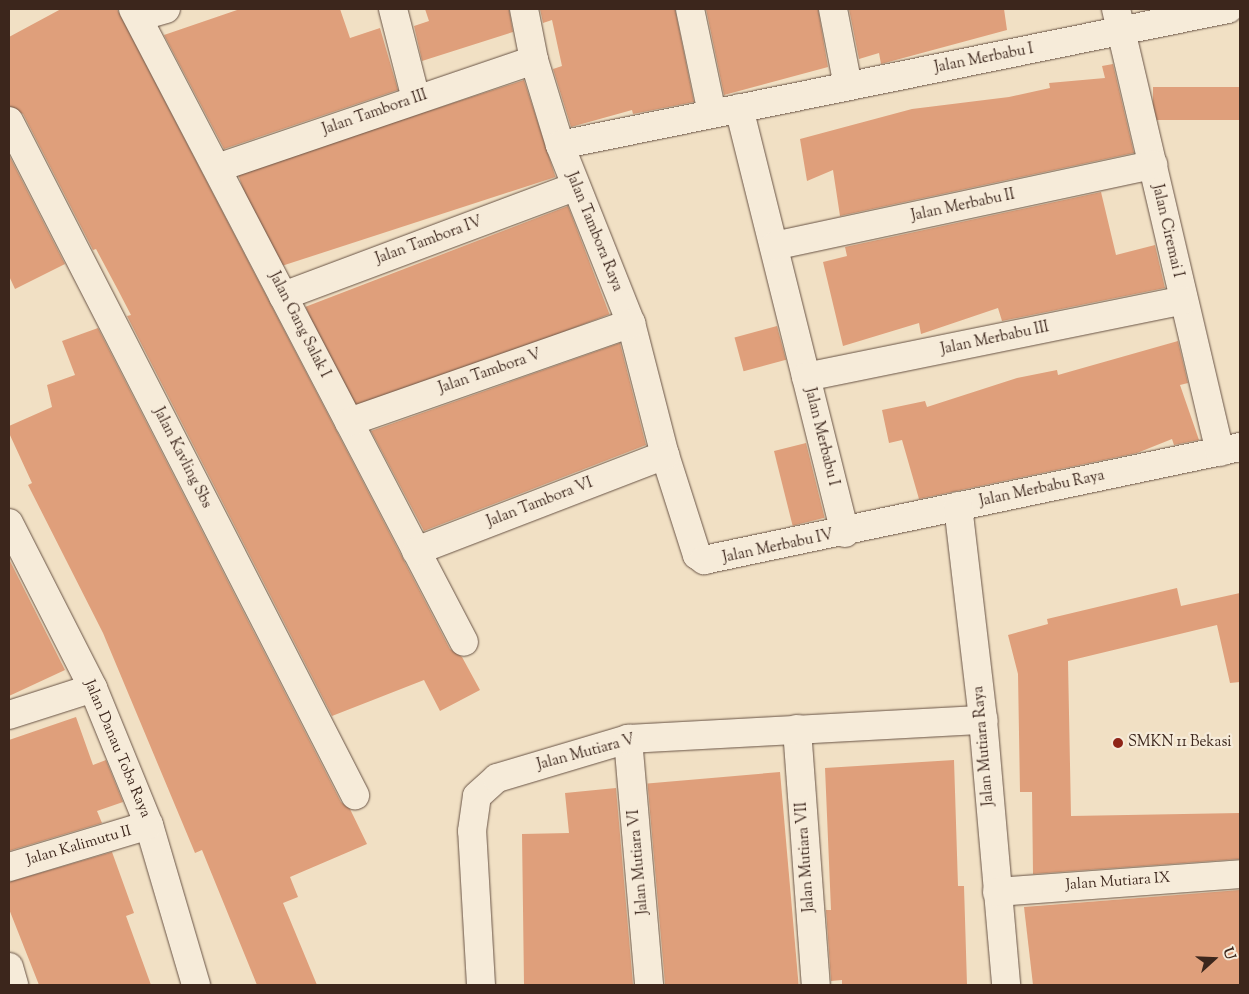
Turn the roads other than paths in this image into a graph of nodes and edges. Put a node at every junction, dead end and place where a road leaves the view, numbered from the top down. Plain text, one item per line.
1 (166, 9) edge
2 (393, 9) edge
3 (524, 9) edge
4 (690, 9) edge
5 (833, 9) edge
6 (1228, 9) edge
7 (136, 13) edge
8 (1119, 20) edge
9 (534, 60) junction
10 (848, 86) junction
11 (416, 99) junction
12 (739, 108) junction
13 (712, 113) junction
14 (9, 121) edge
15 (560, 145) junction
16 (1153, 165) junction
17 (218, 168) junction
18 (575, 187) junction
19 (774, 246) junction
20 (284, 296) junction
21 (1183, 300) junction
22 (631, 323) junction
23 (806, 377) junction
24 (349, 422) junction
25 (1230, 449) edge
26 (665, 455) junction
27 (958, 506) junction
28 (9, 523) edge
29 (845, 533) junction
30 (416, 551) junction
31 (464, 642) dead end
32 (93, 688) junction
33 (9, 715) edge
34 (983, 720) junction
35 (797, 729) junction
36 (628, 739) junction
37 (355, 795) dead end
38 (149, 825) junction
39 (9, 867) edge
40 (1240, 874) edge
41 (997, 892) junction
42 (9, 967) edge
43 (14, 985) edge
44 (196, 985) edge
45 (481, 985) edge
46 (649, 985) edge
47 (816, 985) edge
48 (1006, 985) edge

1 - 7 street
2 - 11 street
3 - 9 street, Jalan Tambora Raya
4 - 13 street
5 - 10 street
6 - 8 street, Jalan Merbabu I
7 - 17 street, Jalan Gang Salak I
8 - 10 street, Jalan Merbabu I
8 - 16 street, Jalan Ciremai I
9 - 11 street, Jalan Tambora III
9 - 15 street, Jalan Tambora Raya
10 - 12 street, Jalan Merbabu I
11 - 17 street, Jalan Tambora III
12 - 13 street, Jalan Merbabu I
12 - 19 street, Jalan Merbabu I
13 - 15 street, Jalan Merbabu I
14 - 37 street, Jalan Kavling Sbs
15 - 18 street, Jalan Tambora Raya
16 - 19 street, Jalan Merbabu II
16 - 21 street, Jalan Ciremai I
17 - 20 street, Jalan Gang Salak I
18 - 20 street, Jalan Tambora IV
18 - 22 street, Jalan Tambora Raya
19 - 23 street, Jalan Merbabu I
20 - 24 street, Jalan Gang Salak I
21 - 23 street, Jalan Merbabu III
21 - 25 street, Jalan Ciremai I
22 - 24 street, Jalan Tambora V
22 - 26 street, Jalan Tambora Raya
23 - 29 street, Jalan Merbabu I
24 - 30 street, Jalan Gang Salak I
25 - 27 street, Jalan Merbabu Raya
26 - 29 street, Jalan Merbabu IV
26 - 30 street, Jalan Tambora VI
27 - 29 street, Jalan Merbabu Raya
27 - 34 street, Jalan Mutiara Raya
28 - 32 street, Jalan Danau Toba Raya
30 - 31 street, Jalan Gang Salak I
32 - 33 street
32 - 38 street, Jalan Danau Toba Raya
34 - 35 street, Jalan Mutiara V
34 - 41 street, Jalan Mutiara Raya
35 - 36 street, Jalan Mutiara V
35 - 47 street, Jalan Mutiara VII
36 - 45 street, Jalan Mutiara V
36 - 46 street, Jalan Mutiara VI
38 - 39 street, Jalan Kalimutu II
38 - 44 street, Jalan Danau Toba Raya
40 - 41 street, Jalan Mutiara IX
41 - 48 street, Jalan Mutiara Raya
42 - 43 street

